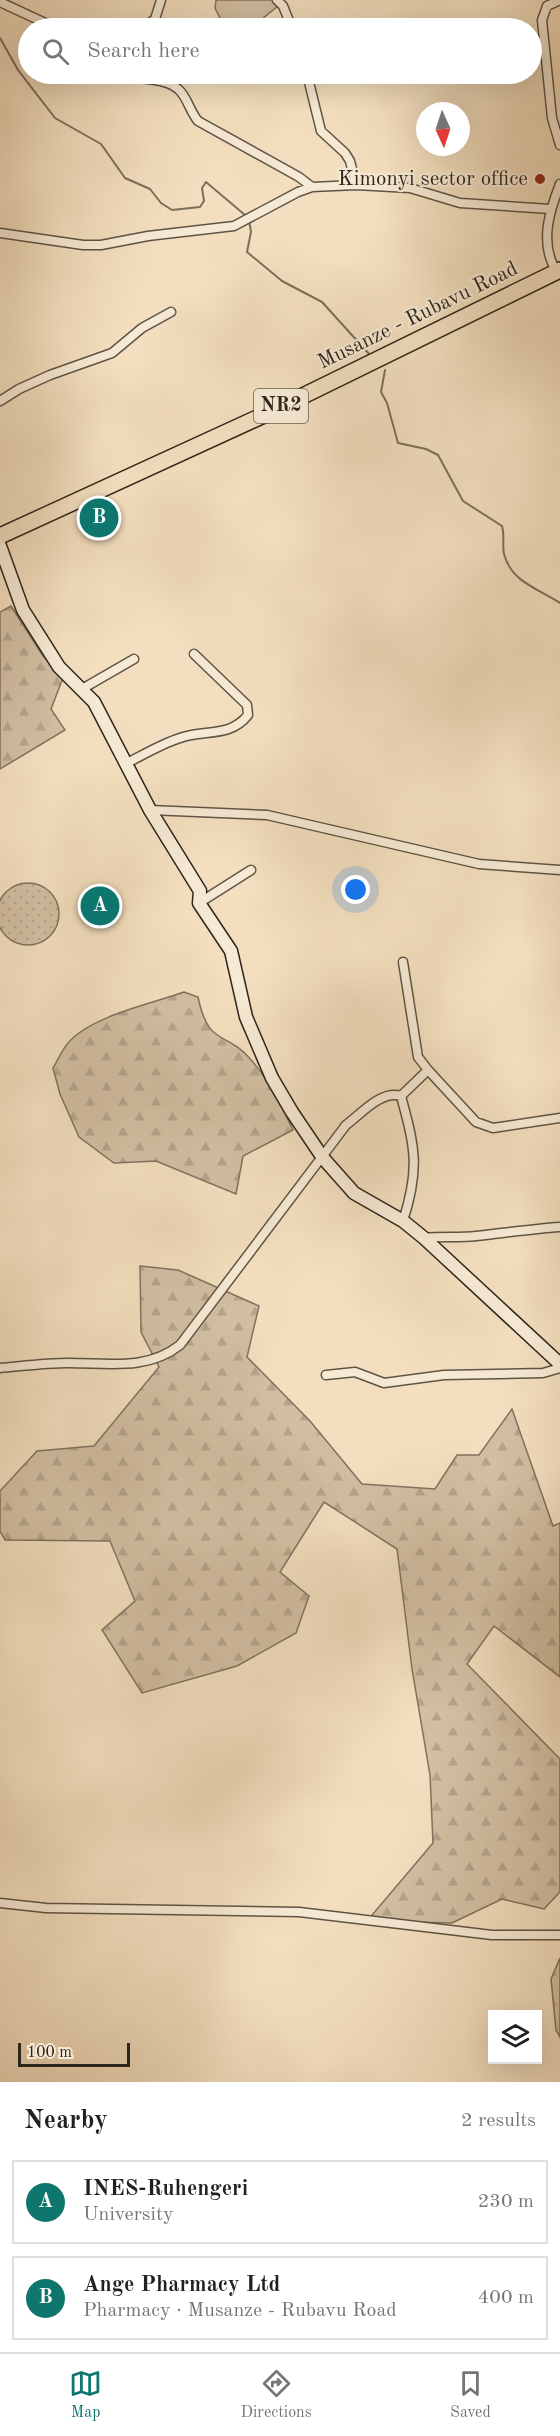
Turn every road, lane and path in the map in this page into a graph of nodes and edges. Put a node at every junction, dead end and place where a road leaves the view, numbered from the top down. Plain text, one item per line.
1 (160, 0) edge
2 (277, 0) edge
3 (560, 0) edge
4 (0, 3) edge
5 (545, 3) edge
6 (34, 18) edge
7 (155, 18) edge
8 (288, 18) edge
9 (170, 84) edge
10 (309, 84) edge
11 (560, 145) edge
12 (356, 184) junction
13 (560, 184) edge
14 (312, 188) junction
15 (550, 209) junction
16 (0, 233) edge
17 (560, 269) edge
18 (171, 312) dead end
19 (0, 401) edge
20 (0, 536) edge
21 (0, 546) edge
22 (194, 654) dead end
23 (134, 659) dead end
24 (82, 688) junction
25 (125, 764) junction
26 (150, 810) junction
27 (251, 870) dead end
28 (560, 870) edge
29 (199, 903) junction
30 (403, 962) dead end
31 (428, 1070) junction
32 (401, 1096) junction
33 (560, 1118) edge
34 (323, 1158) junction
35 (403, 1221) junction
36 (560, 1227) edge
37 (424, 1238) junction
38 (560, 1366) edge
39 (0, 1368) edge
40 (326, 1375) dead end
41 (0, 1903) edge
42 (560, 1935) edge

1 - 7 street
2 - 8 street
3 - 5 street
4 - 6 street
5 - 11 street
9 - 14 street
10 - 12 street
12 - 14 street
12 - 15 street
13 - 15 street
14 - 16 street
15 - 17 street
17 - 20 highway, Musanze - Rubavu Road / NR2
18 - 19 street
21 - 24 main road
22 - 25 street
23 - 24 street
24 - 25 main road
25 - 26 main road
26 - 28 street
26 - 29 main road
27 - 29 street
29 - 34 main road
30 - 31 street
31 - 32 street
31 - 33 street
32 - 34 street
32 - 35 street
34 - 35 main road
34 - 39 street
35 - 37 main road
36 - 37 street
37 - 38 main road
38 - 40 street
41 - 42 street

